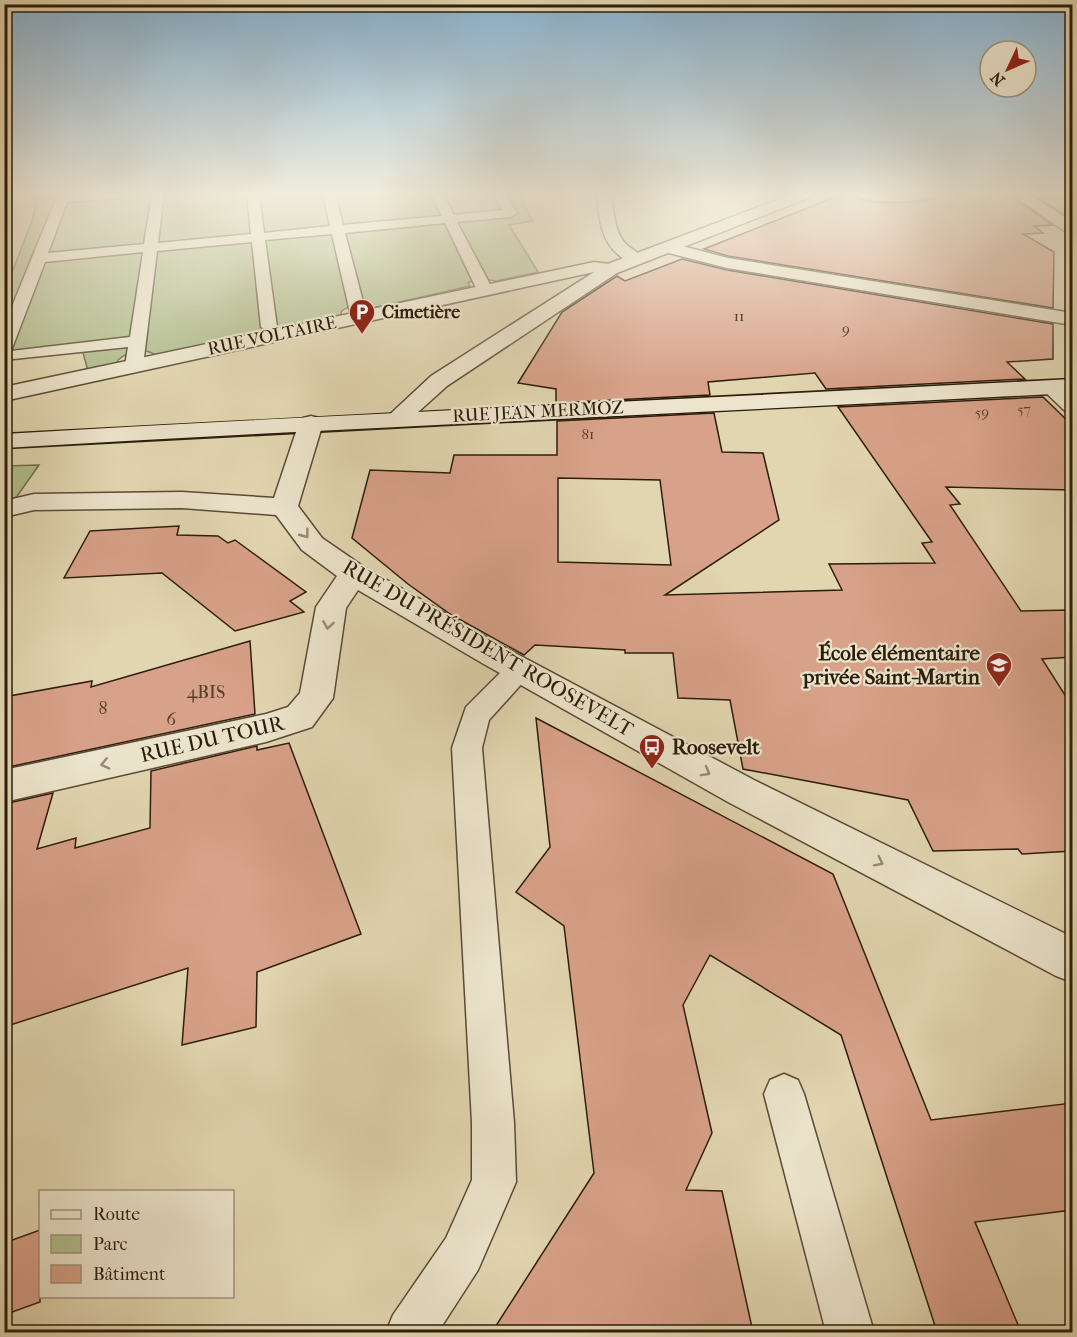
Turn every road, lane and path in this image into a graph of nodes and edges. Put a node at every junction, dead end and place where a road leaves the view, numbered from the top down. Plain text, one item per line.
1 (55, 256) edge
2 (150, 256) edge
3 (261, 256) edge
4 (344, 256) edge
5 (468, 256) edge
6 (633, 256) edge
7 (643, 256) edge
8 (701, 256) edge
9 (39, 258) joint
10 (636, 259) junction
11 (611, 270) junction
12 (485, 290) junction
13 (359, 317) junction
14 (1072, 319) edge
15 (270, 327) dead end
16 (137, 341) junction
17 (4, 348) edge
18 (4, 355) edge
19 (134, 366) junction
20 (1061, 386) edge
21 (4, 394) edge
22 (1072, 407) edge
23 (398, 418) junction
24 (311, 423) junction
25 (4, 441) edge
26 (284, 507) junction
27 (4, 509) edge
28 (354, 574) junction
29 (520, 670) junction
30 (4, 786) edge
31 (1072, 960) edge
32 (783, 1095) dead end
33 (410, 1332) edge
34 (850, 1332) edge

1 - 9 lane
2 - 16 lane
3 - 15 lane
4 - 13 lane
5 - 12 lane
6 - 10 street
7 - 10 street
8 - 14 street
9 - 17 lane
10 - 11 street
11 - 12 street, RUE VOLTAIRE
11 - 23 street
12 - 13 street, RUE VOLTAIRE
13 - 19 street, RUE VOLTAIRE
16 - 18 lane
16 - 19 lane
19 - 21 street, RUE VOLTAIRE
20 - 22 lane
20 - 23 street, RUE JEAN MERMOZ
23 - 24 street, RUE JEAN MERMOZ
24 - 25 street, RUE JEAN MERMOZ
24 - 26 street
26 - 27 street
26 -> 28 street, RUE DU PRÉSIDENT ROOSEVELT
28 - 29 street, RUE DU PRÉSIDENT ROOSEVELT
28 -> 30 street, RUE DU TOUR
29 -> 31 street, RUE DU PRÉSIDENT ROOSEVELT
29 - 33 lane
32 - 34 lane

